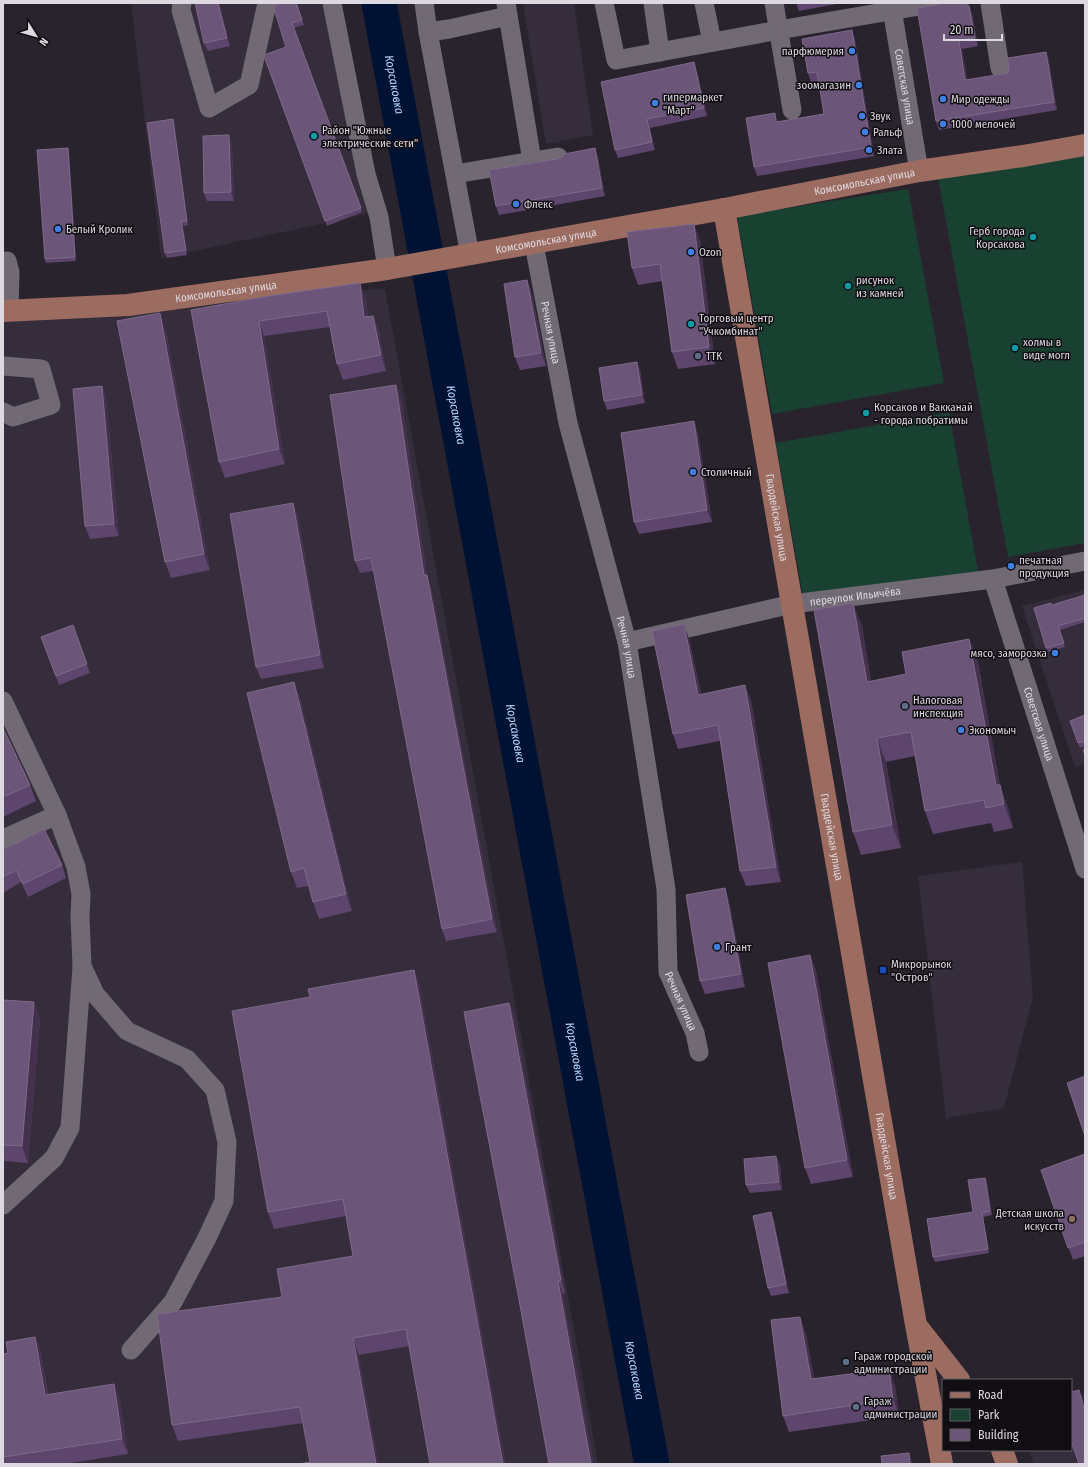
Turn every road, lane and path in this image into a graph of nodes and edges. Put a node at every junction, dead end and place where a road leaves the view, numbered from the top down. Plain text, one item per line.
1 (182, 3) edge
2 (267, 3) edge
3 (332, 3) edge
4 (424, 3) edge
5 (604, 3) edge
6 (652, 3) edge
7 (704, 3) edge
8 (774, 3) edge
9 (937, 3) edge
10 (990, 3) edge
11 (892, 7) edge
12 (507, 9) edge
13 (779, 30) junction
14 (428, 32) junction
15 (712, 42) junction
16 (660, 52) junction
17 (1000, 68) dead end
18 (792, 110) dead end
19 (1085, 145) edge
20 (558, 157) edge
21 (532, 161) junction
22 (919, 171) junction
23 (455, 174) junction
24 (724, 209) junction
25 (534, 244) junction
26 (470, 255) junction
27 (7, 260) dead end
28 (395, 268) junction
29 (6, 311) edge
30 (3, 366) edge
31 (3, 412) edge
32 (1085, 561) edge
33 (993, 579) junction
34 (792, 604) junction
35 (627, 642) junction
36 (3, 701) edge
37 (57, 815) junction
38 (3, 839) edge
39 (1085, 869) edge
40 (82, 966) junction
41 (700, 1052) dead end
42 (3, 1205) edge
43 (916, 1325) junction
44 (131, 1350) dead end
45 (958, 1379) edge
46 (1002, 1451) edge
47 (942, 1464) edge
48 (1007, 1464) edge

1 - 2 street
3 - 28 street
4 - 14 street
5 - 16 street
6 - 16 street
7 - 15 street
8 - 13 street
9 - 11 street
10 - 17 street
11 - 13 street
11 - 22 street, Советская улица
12 - 14 street
12 - 21 street
13 - 15 street
13 - 18 street
14 - 23 street
15 - 16 street
19 - 22 main road, Комсомольская улица
20 - 21 street
21 - 23 street
22 - 24 main road, Комсомольская улица
23 - 26 street
24 - 25 main road, Комсомольская улица
24 - 34 main road, Гвардейская улица
25 - 26 main road, Комсомольская улица
25 - 35 street, Речная улица
26 - 28 main road, Комсомольская улица
27 - 29 street
28 - 29 main road, Комсомольская улица
30 - 31 street
32 - 33 street, переулок Ильичёва
33 - 34 street, переулок Ильичёва
33 - 39 street, Советская улица
34 - 35 street, переулок Ильичёва
34 - 43 main road, Гвардейская улица
35 - 41 street, Речная улица
36 - 37 street
37 - 38 street
37 - 40 street
40 - 42 street
40 - 44 street
43 - 45 main road
43 - 47 main road, Гвардейская улица
46 - 48 main road

